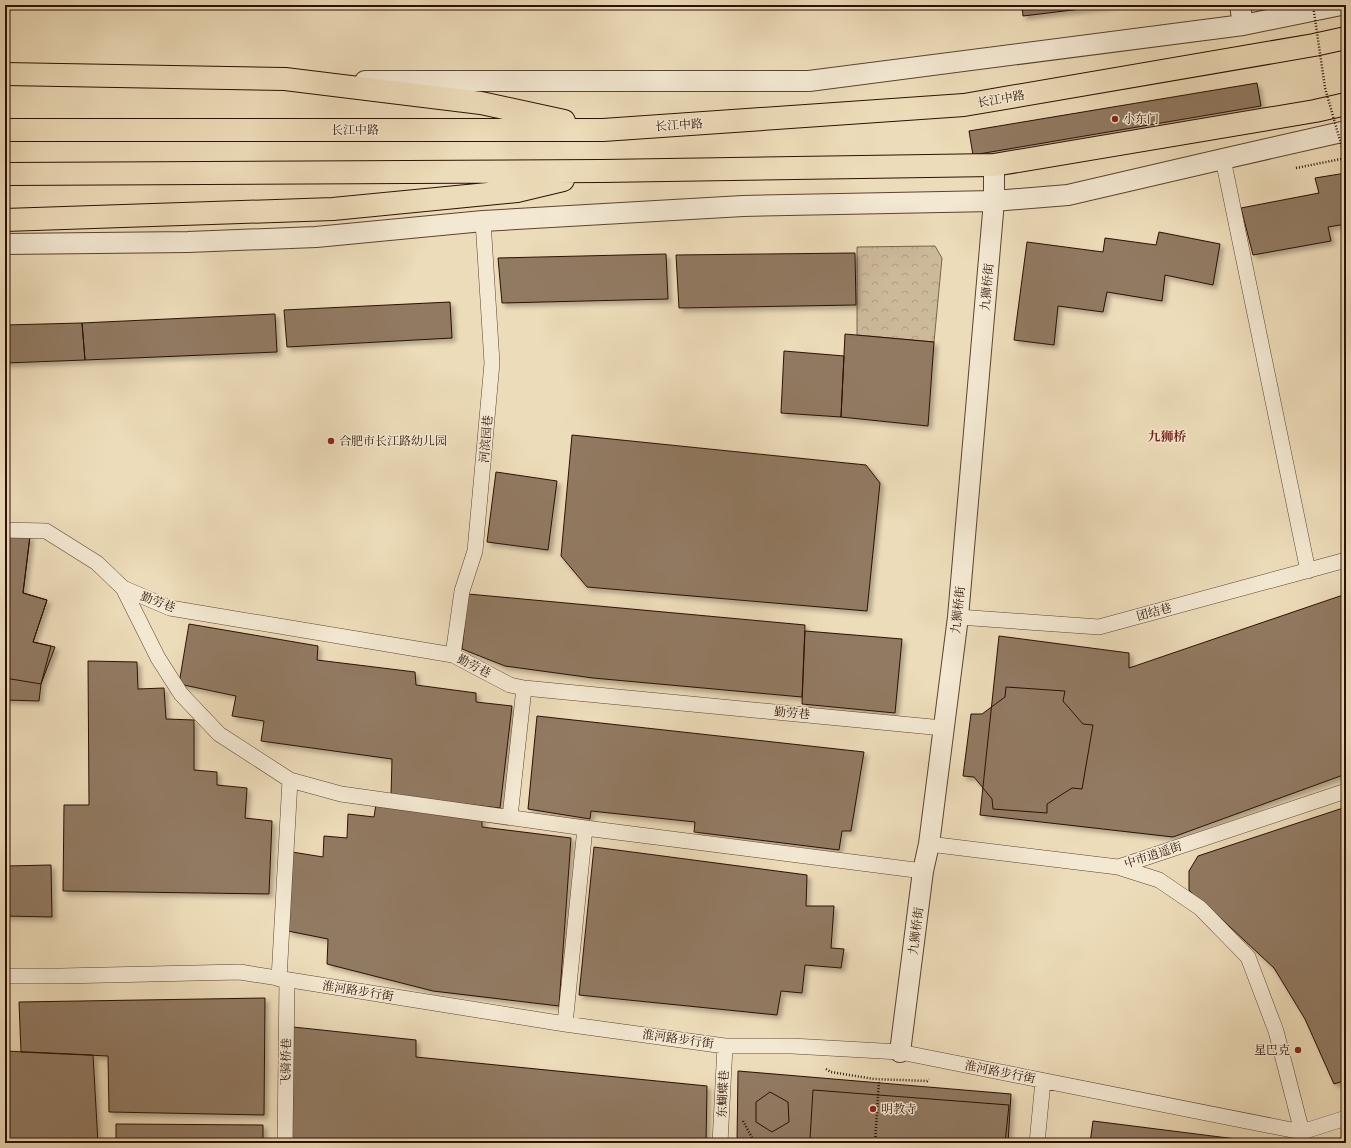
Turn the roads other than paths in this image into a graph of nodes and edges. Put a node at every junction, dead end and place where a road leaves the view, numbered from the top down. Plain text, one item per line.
1 (1240, 5) edge
2 (1341, 5) edge
3 (1243, 25) junction
4 (1346, 38) edge
5 (5, 74) edge
6 (285, 79) junction
7 (1346, 104) edge
8 (5, 130) edge
9 (602, 130) junction
10 (1346, 131) edge
11 (1223, 159) junction
12 (994, 165) junction
13 (602, 171) junction
14 (5, 174) edge
15 (994, 201) junction
16 (5, 220) edge
17 (483, 220) junction
18 (5, 244) edge
19 (5, 530) edge
20 (1346, 560) edge
21 (1308, 571) junction
22 (122, 588) junction
23 (958, 617) junction
24 (452, 655) junction
25 (524, 688) junction
26 (943, 728) junction
27 (290, 780) junction
28 (1346, 791) edge
29 (510, 817) junction
30 (584, 828) junction
31 (929, 844) junction
32 (1118, 867) junction
33 (923, 871) junction
34 (5, 976) edge
35 (283, 980) junction
36 (565, 1024) junction
37 (725, 1046) junction
38 (900, 1052) junction
39 (1043, 1081) junction
40 (1346, 1118) edge
41 (1302, 1137) edge
42 (285, 1143) edge
43 (720, 1143) edge
44 (1037, 1143) edge

1 - 3 street
2 - 3 street
3 - 6 street
4 - 9 highway, 长江中路
5 - 6 highway
6 - 9 highway
7 - 12 highway
8 - 9 highway, 长江中路
10 - 11 street
11 - 15 street
11 - 21 street
12 - 13 highway
12 - 15 street, 九狮桥街
13 - 14 highway
13 - 16 highway
15 - 17 street
15 - 23 street, 九狮桥街
17 - 18 street
17 - 24 street, 河滨园巷
19 - 22 street, 勤劳巷
20 - 21 street, 团结巷
21 - 23 street, 团结巷
22 - 24 street, 勤劳巷
22 - 27 street
23 - 26 street, 九狮桥街
24 - 25 street, 勤劳巷
25 - 26 street, 勤劳巷
25 - 29 street
26 - 31 street, 九狮桥街
27 - 29 street
27 - 35 street, 飞骑桥巷
28 - 32 street, 中市逍遥街
29 - 30 street
30 - 33 street
30 - 36 street
31 - 32 street, 中市逍遥街
31 - 33 street, 九狮桥街
32 - 41 street
33 - 38 street, 九狮桥街
34 - 35 street, 淮河路步行街
35 - 36 street, 淮河路步行街
35 - 42 street, 飞骑桥巷
36 - 37 street, 淮河路步行街
37 - 38 street, 淮河路步行街
37 - 43 street, 东蝴蝶巷
38 - 39 street, 淮河路步行街
39 - 41 street, 淮河路步行街
39 - 44 street
40 - 41 street, 淮河路步行街

